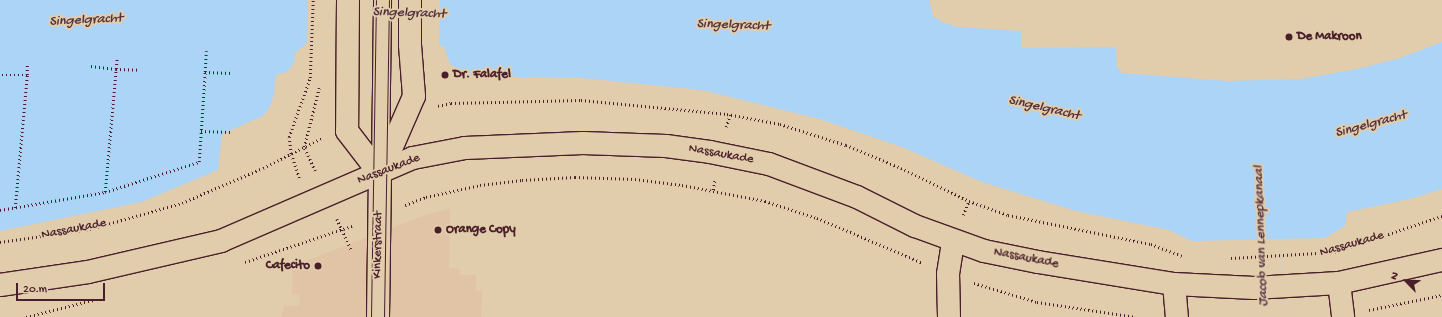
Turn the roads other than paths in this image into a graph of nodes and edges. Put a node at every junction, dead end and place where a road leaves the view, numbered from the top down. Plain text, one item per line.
1 (348, 0) edge
2 (382, 0) edge
3 (410, 0) edge
4 (380, 174) junction
5 (953, 241) junction
6 (1442, 260) edge
7 (1332, 283) junction
8 (0, 285) edge
9 (1180, 285) junction
10 (1343, 316) edge
11 (378, 317) edge
12 (949, 317) edge
13 (1177, 317) edge

1 - 4 main road
2 - 4 lane, Kinkerstraat
3 - 4 main road, Kinkerstraat
4 - 5 main road, Nassaukade
4 - 8 main road, Nassaukade
4 - 11 main road, Kinkerstraat
5 - 9 main road, Nassaukade
5 - 12 main road
6 - 7 main road, Nassaukade
7 - 9 main road, Nassaukade
7 - 10 main road
9 - 13 main road

